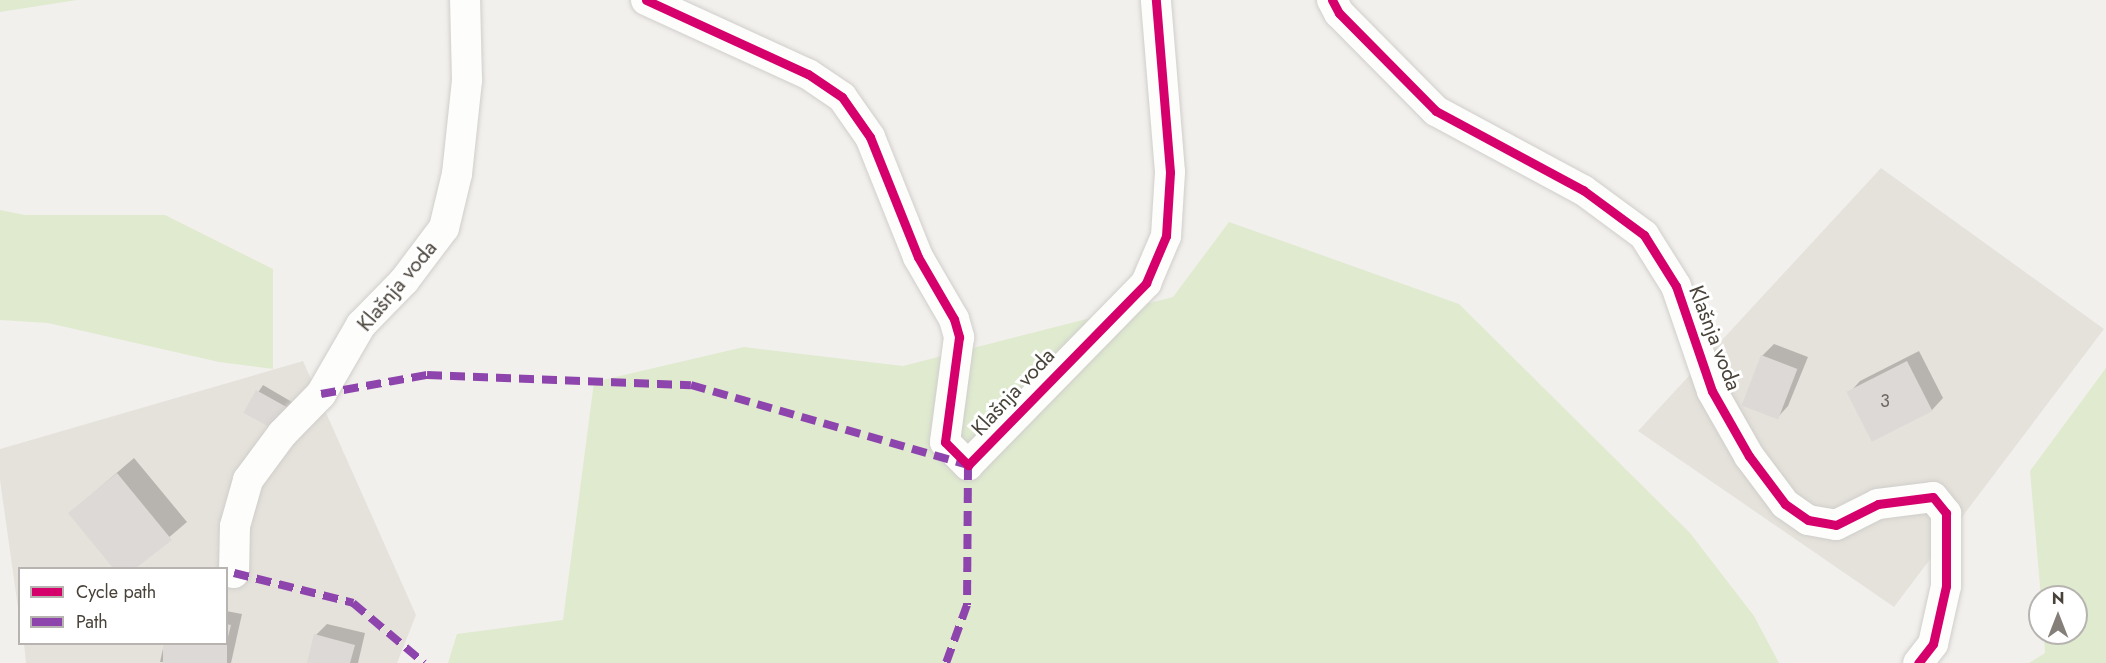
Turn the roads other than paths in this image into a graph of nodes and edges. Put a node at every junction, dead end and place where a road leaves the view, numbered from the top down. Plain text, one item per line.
1 (465, 0) edge
2 (646, 0) edge
3 (1156, 0) edge
4 (1332, 0) edge
5 (234, 573) dead end
6 (1918, 663) edge

1 - 5 street, Klašnja voda
2 - 3 street, Klašnja voda
4 - 6 street, Klašnja voda

